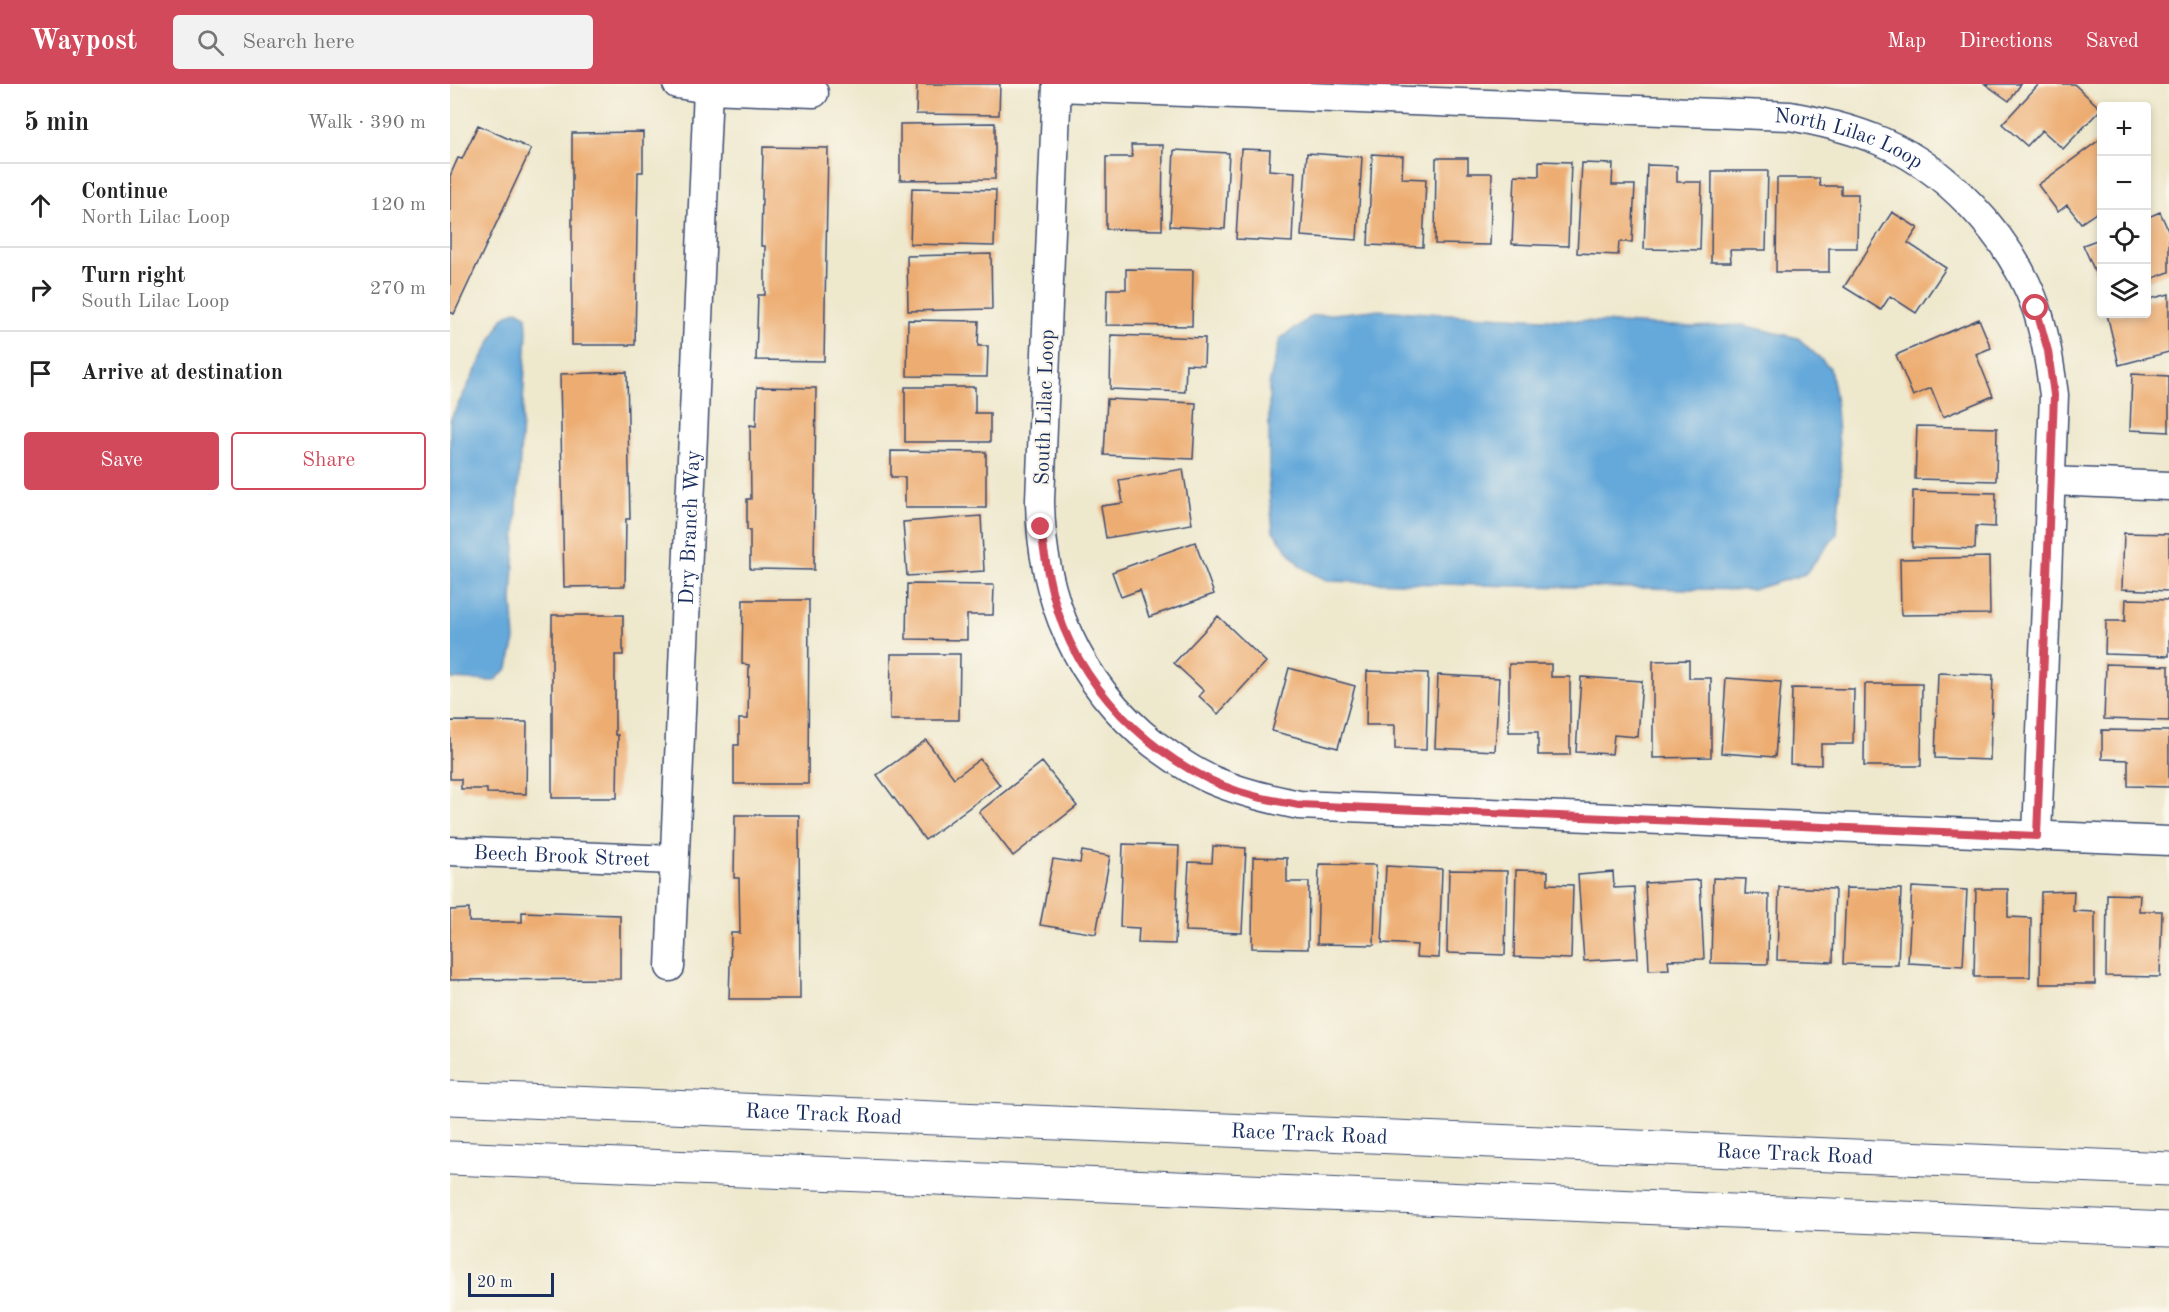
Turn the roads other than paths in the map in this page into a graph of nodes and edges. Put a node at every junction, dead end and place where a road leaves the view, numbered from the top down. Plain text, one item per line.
1 (677, 84) edge
2 (1057, 85) edge
3 (708, 89) junction
4 (814, 93) dead end
5 (2051, 481) junction
6 (2169, 486) edge
7 (2037, 836) junction
8 (2169, 841) edge
9 (450, 851) edge
10 (674, 860) junction
11 (670, 967) dead end
12 (450, 1098) edge
13 (450, 1158) edge
14 (2169, 1169) edge
15 (2169, 1229) edge

1 - 3 street
2 - 5 street, North Lilac Loop
2 - 7 street, South Lilac Loop
3 - 4 street
3 - 10 street, Dry Branch Way
5 - 6 street
5 - 7 street, North Lilac Loop
7 - 8 street, South Lilac Loop
9 - 10 street, Beech Brook Street
10 - 11 street, Dry Branch Way
12 - 14 main road, Race Track Road
13 - 15 main road

